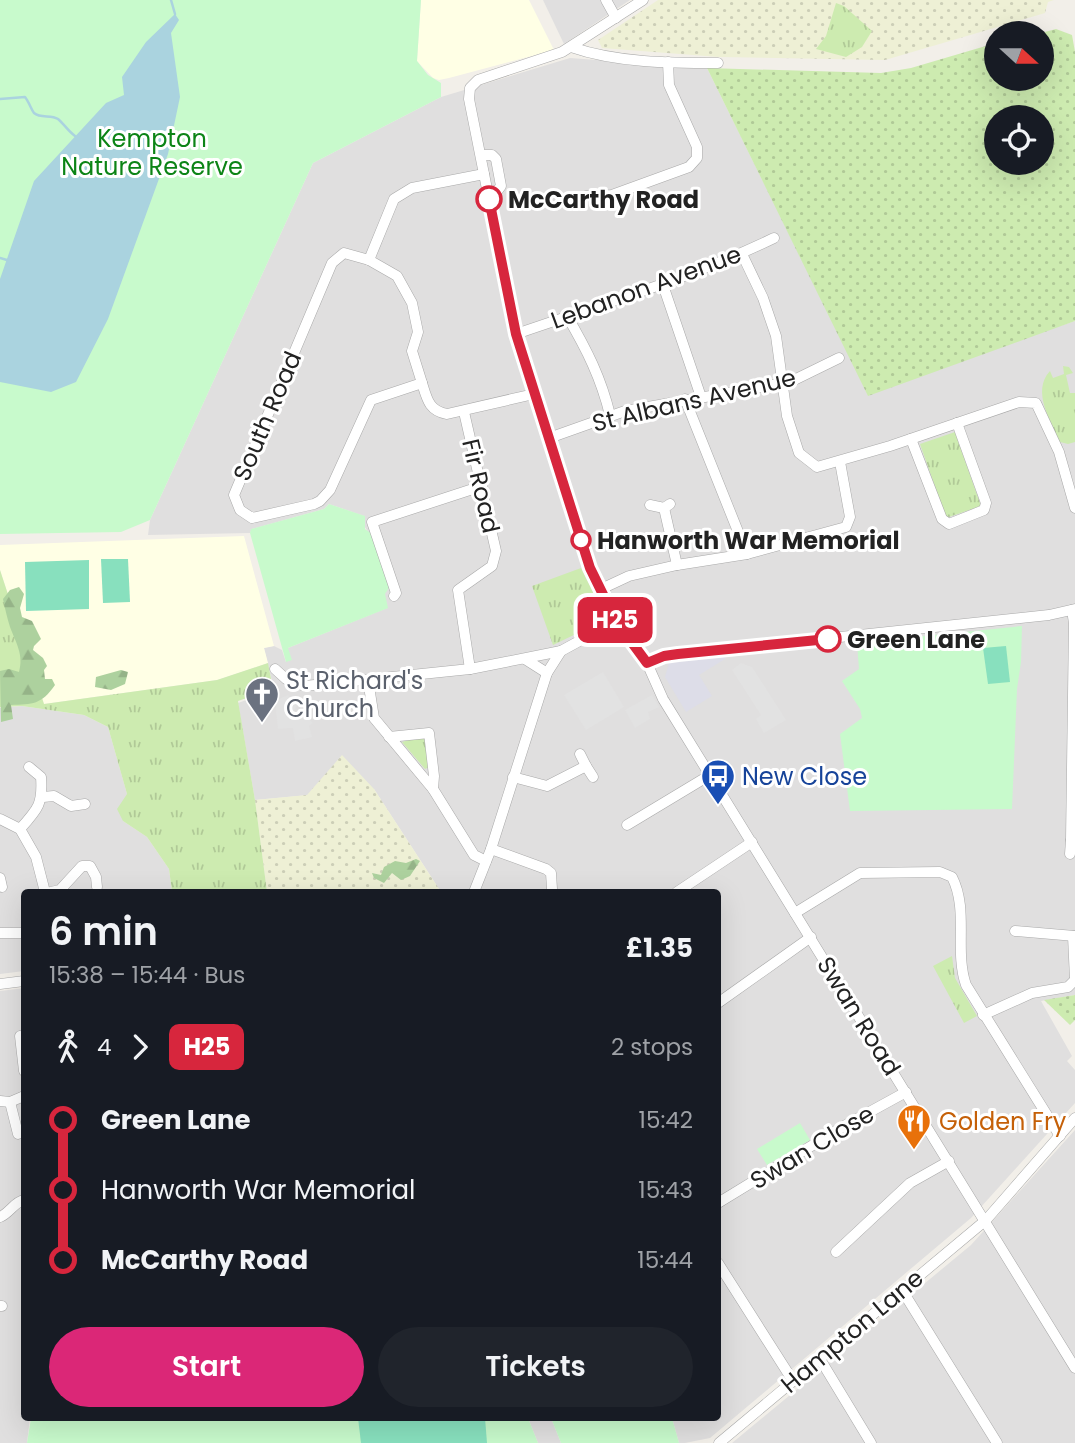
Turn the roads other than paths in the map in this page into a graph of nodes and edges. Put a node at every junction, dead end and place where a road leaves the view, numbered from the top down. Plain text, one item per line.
1 (606, 0) edge
2 (643, 0) edge
3 (616, 18) junction
4 (571, 47) junction
5 (668, 62) junction
6 (718, 63) dead end
7 (481, 155) junction
8 (484, 174) junction
9 (487, 192) junction
10 (586, 196) dead end
11 (774, 239) dead end
12 (742, 254) junction
13 (369, 260) junction
14 (663, 285) junction
15 (567, 316) junction
16 (516, 334) junction
17 (839, 358) dead end
18 (422, 383) junction
19 (781, 384) junction
20 (534, 394) junction
21 (701, 397) junction
22 (685, 399) junction
23 (464, 411) junction
24 (610, 415) junction
25 (957, 423) junction
26 (549, 438) junction
27 (911, 439) junction
28 (840, 462) junction
29 (482, 486) junction
30 (650, 505) dead end
31 (1075, 508) edge
32 (747, 554) junction
33 (677, 565) junction
34 (599, 590) junction
35 (394, 596) dead end
36 (1074, 609) edge
37 (616, 621) junction
38 (561, 651) junction
39 (525, 659) junction
40 (647, 663) junction
41 (470, 668) junction
42 (275, 669) dead end
43 (547, 673) junction
44 (368, 680) junction
45 (389, 737) junction
46 (580, 754) dead end
47 (586, 766) junction
48 (29, 768) dead end
49 (710, 775) junction
50 (513, 777) junction
51 (593, 777) dead end
52 (433, 789) junction
53 (43, 797) junction
54 (85, 804) dead end
55 (0, 819) edge
56 (627, 825) dead end
57 (20, 829) junction
58 (1073, 840) edge
59 (751, 842) junction
60 (491, 849) junction
61 (1070, 855) dead end
62 (486, 861) junction
63 (97, 887) dead end
64 (47, 889) edge
65 (61, 889) edge
66 (475, 889) edge
67 (552, 889) dead end
68 (681, 889) edge
69 (795, 912) junction
70 (1015, 931) dead end
71 (0, 933) edge
72 (21, 933) edge
73 (1074, 936) edge
74 (811, 937) junction
75 (1075, 979) edge
76 (21, 981) edge
77 (0, 984) edge
78 (721, 1001) edge
79 (983, 1015) junction
80 (20, 1036) dead end
81 (21, 1045) edge
82 (906, 1092) junction
83 (5, 1102) edge
84 (1075, 1118) edge
85 (18, 1134) dead end
86 (1060, 1136) junction
87 (949, 1161) junction
88 (21, 1201) edge
89 (721, 1201) edge
90 (0, 1217) edge
91 (986, 1220) junction
92 (836, 1252) dead end
93 (721, 1268) edge
94 (902, 1290) junction
95 (820, 1359) junction
96 (1075, 1368) edge
97 (793, 1381) junction
98 (734, 1431) junction
99 (719, 1443) edge
100 (741, 1443) edge
101 (871, 1443) edge
102 (997, 1443) edge

1 - 3 street
2 - 3 street
3 - 4 street
4 - 5 street
4 - 7 street, Swan Road
5 - 6 street
5 - 10 street
7 - 8 street, Swan Road
7 - 9 street
8 - 9 street, Swan Road
8 - 13 street
9 - 16 street, Swan Road
11 - 12 street, Lebanon Avenue
12 - 14 street, Lebanon Avenue
12 - 19 street
13 - 18 street, South Road
13 - 18 street, South Road
14 - 15 street, Lebanon Avenue
14 - 21 street
15 - 16 street, Lebanon Avenue
15 - 24 street
16 - 20 street, Swan Road
17 - 19 street, St Albans Avenue
18 - 23 street, South Road
19 - 21 street, St Albans Avenue
19 - 28 street
20 - 23 street, South Road
20 - 26 street, Swan Road
21 - 22 street, St Albans Avenue
22 - 24 street, St Albans Avenue
22 - 32 street
23 - 29 street, Fir Road
24 - 26 street, St Albans Avenue
25 - 27 street
25 - 27 street
25 - 31 street
26 - 34 street, Swan Road
27 - 28 street
28 - 32 street
29 - 35 street
29 - 41 street, Fir Road
30 - 33 street
32 - 33 street
33 - 34 street
34 - 37 street, Swan Road
36 - 40 street
36 - 58 street
37 - 38 street
37 - 40 street, Swan Road
38 - 39 street
38 - 43 street
39 - 41 street
39 - 43 street
40 - 49 street, Swan Road
41 - 44 street
42 - 44 street
43 - 50 street
44 - 45 street
45 - 52 street
45 - 52 street
46 - 47 street
47 - 50 street
47 - 51 street
48 - 53 street
49 - 56 street
49 - 59 street, Swan Road
50 - 60 street
52 - 62 street
53 - 54 street
53 - 57 street
55 - 57 street
57 - 64 street
58 - 61 street
59 - 68 street
59 - 69 street, Swan Road
60 - 62 street
60 - 67 street
62 - 66 street
63 - 65 street
69 - 74 street, Swan Road
69 - 79 street
70 - 73 street
71 - 72 street
73 - 75 street
74 - 78 street
74 - 82 street, Swan Road
75 - 79 street
76 - 77 street
79 - 86 street
80 - 81 street
82 - 87 street, Swan Road
82 - 89 street, Swan Close
83 - 85 street
84 - 86 street, Hampton Lane
86 - 91 street, Hampton Lane
87 - 91 street, Swan Road
87 - 92 street
88 - 90 street
91 - 94 street, Hampton Lane
91 - 96 street, Swan Road
93 - 97 street
94 - 95 street, Hampton Lane
94 - 102 street
95 - 97 street, Hampton Lane
95 - 101 street
97 - 98 street, Hampton Lane
98 - 99 street, Hampton Lane
98 - 100 street

